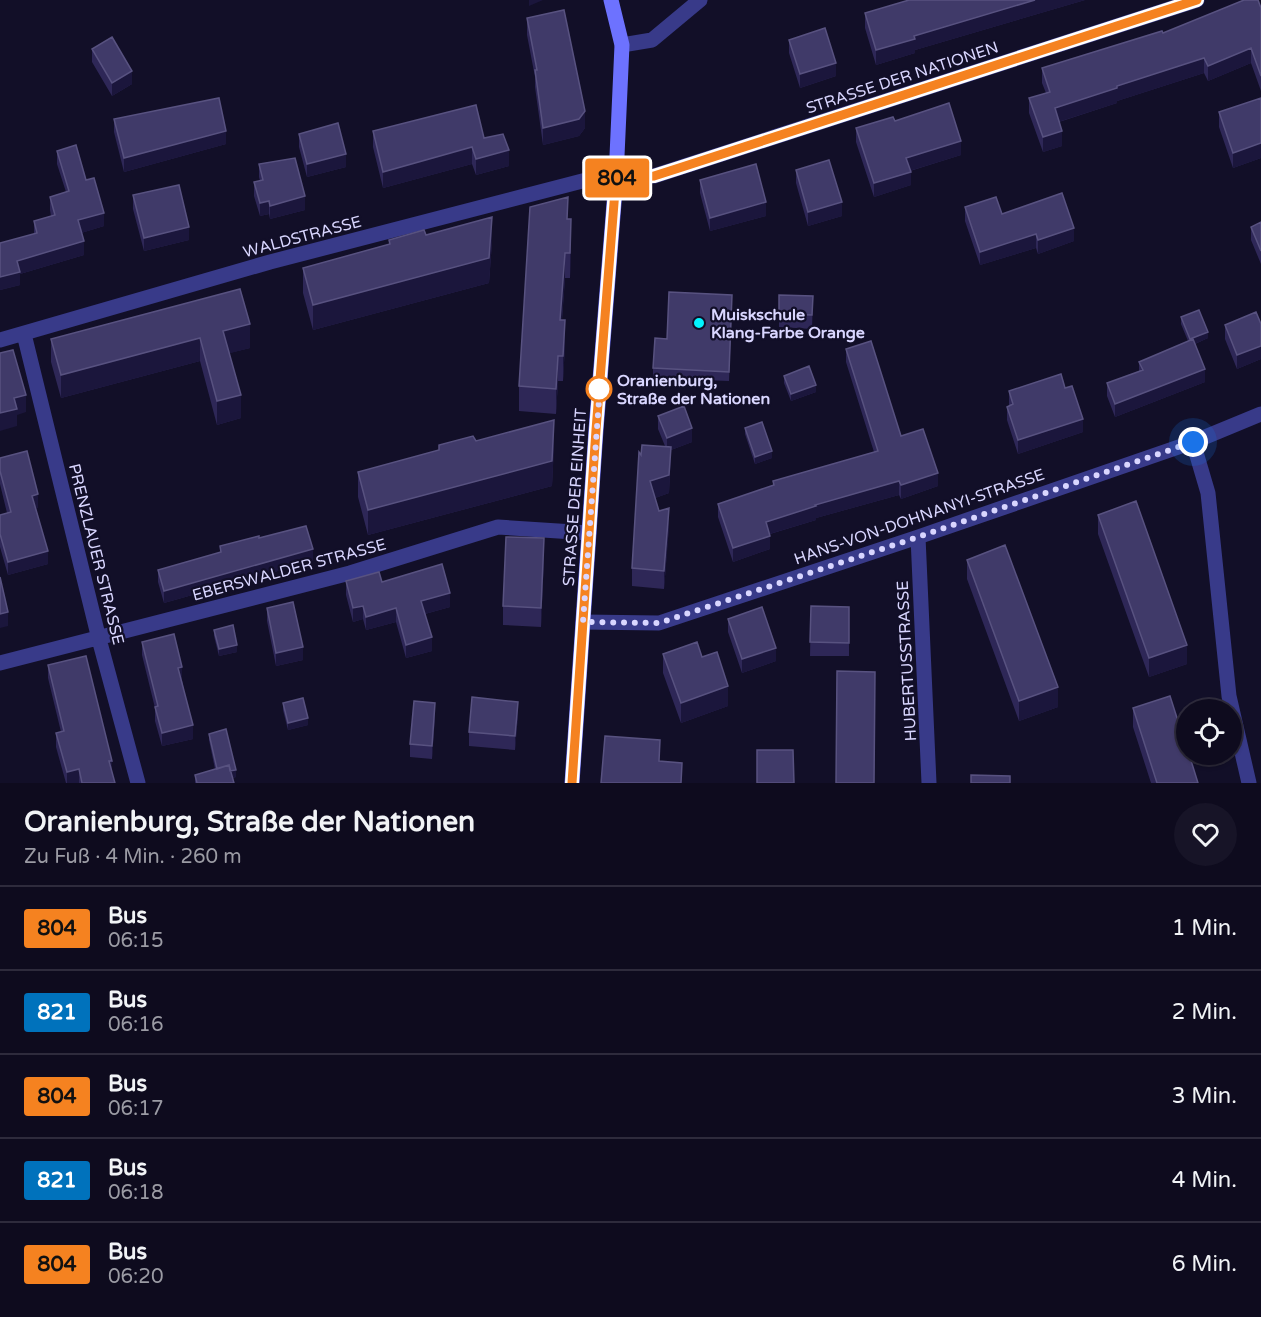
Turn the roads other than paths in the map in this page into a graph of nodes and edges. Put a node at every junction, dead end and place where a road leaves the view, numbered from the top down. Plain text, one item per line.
1 (611, 0) edge
2 (700, 0) edge
3 (1197, 0) edge
4 (622, 45) junction
5 (616, 178) junction
6 (24, 334) junction
7 (0, 340) edge
8 (1261, 414) edge
9 (1193, 442) junction
10 (589, 533) junction
11 (918, 537) junction
12 (583, 622) junction
13 (99, 639) junction
14 (0, 663) edge
15 (138, 783) edge
16 (572, 783) edge
17 (929, 783) edge
18 (1249, 783) edge

1 - 4 street, STRASSE DER EINHEIT
2 - 4 street
3 - 5 street, STRASSE DER NATIONEN
4 - 5 street, STRASSE DER EINHEIT
5 - 6 street, WALDSTRASSE
5 - 10 street, STRASSE DER EINHEIT
6 - 7 street, WALDSTRASSE
6 - 13 street, PRENZLAUER STRASSE
8 - 9 street, HANS-VON-DOHNANYI-STRASSE
9 - 11 street, HANS-VON-DOHNANYI-STRASSE
9 - 18 street
10 - 12 street, STRASSE DER EINHEIT
10 - 13 street, EBERSWALDER STRASSE
11 - 12 street, HANS-VON-DOHNANYI-STRASSE
11 - 17 street, HUBERTUSSTRASSE
12 - 16 street, STRASSE DER EINHEIT
13 - 14 street, EBERSWALDER STRASSE
13 - 15 street, PRENZLAUER STRASSE

